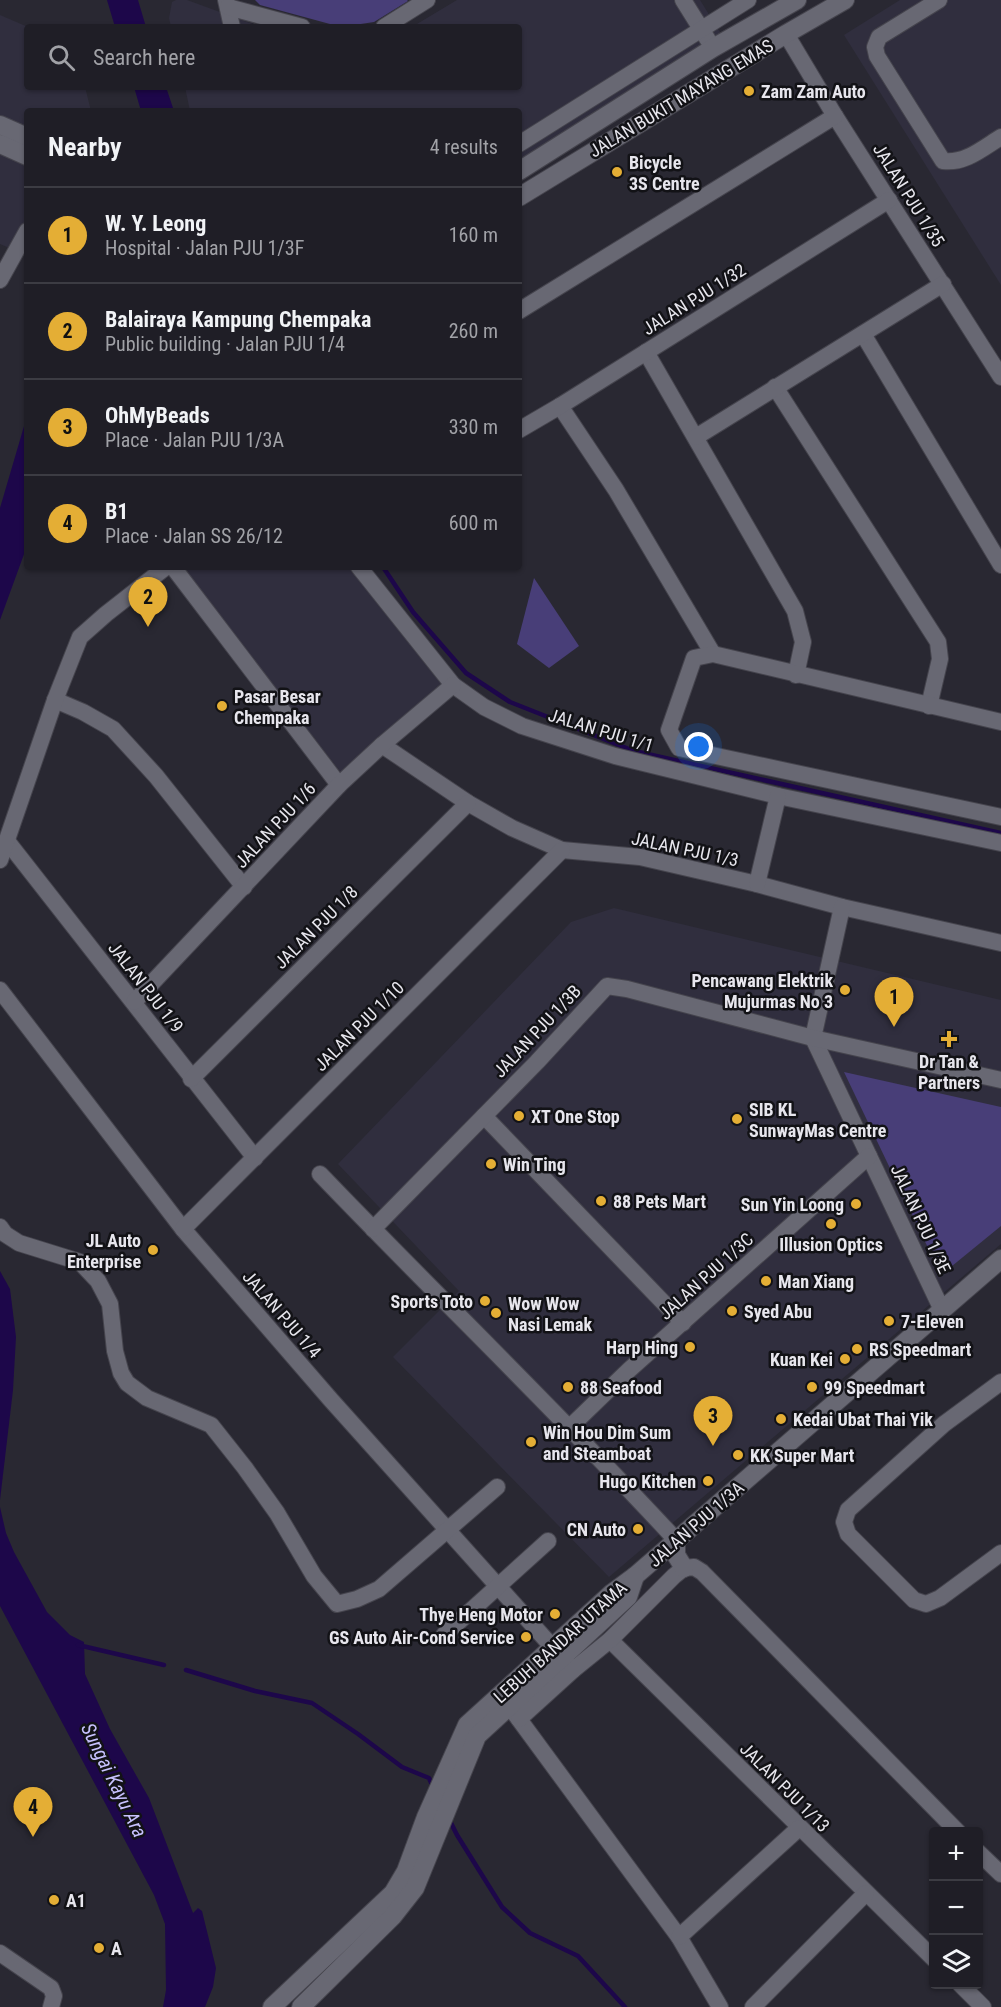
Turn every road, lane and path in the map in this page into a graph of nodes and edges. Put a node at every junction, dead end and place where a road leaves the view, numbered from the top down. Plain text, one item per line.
1 (683, 0) edge
2 (748, 0) edge
3 (797, 0) edge
4 (845, 0) edge
5 (939, 0) edge
6 (423, 1) edge
7 (227, 4) edge
8 (231, 24) edge
9 (292, 24) edge
10 (388, 24) edge
11 (702, 30) junction
12 (786, 34) junction
13 (713, 48) junction
14 (835, 116) junction
15 (0, 125) edge
16 (24, 136) edge
17 (1001, 137) edge
18 (522, 142) edge
19 (0, 144) edge
20 (24, 155) edge
21 (522, 169) edge
22 (522, 195) edge
23 (889, 200) junction
24 (24, 236) edge
25 (0, 279) edge
26 (942, 284) junction
27 (522, 309) edge
28 (863, 334) junction
29 (646, 352) junction
30 (1001, 377) edge
31 (775, 387) junction
32 (560, 406) junction
33 (522, 428) edge
34 (696, 437) junction
35 (1001, 565) edge
36 (162, 570) edge
37 (175, 570) edge
38 (361, 570) edge
39 (713, 654) junction
40 (796, 675) junction
41 (453, 686) junction
42 (55, 700) junction
43 (929, 706) junction
44 (1001, 722) edge
45 (382, 745) junction
46 (339, 785) junction
47 (778, 796) junction
48 (468, 803) junction
49 (1001, 817) edge
50 (7, 841) junction
51 (1001, 843) edge
52 (562, 850) junction
53 (0, 861) edge
54 (757, 884) junction
55 (244, 887) junction
56 (842, 907) junction
57 (1001, 943) edge
58 (0, 990) edge
59 (134, 1002) junction
60 (813, 1038) junction
61 (191, 1079) junction
62 (1001, 1080) edge
63 (484, 1116) junction
64 (869, 1156) junction
65 (255, 1158) junction
66 (320, 1174) dead end
67 (0, 1227) edge
68 (183, 1229) junction
69 (373, 1229) junction
70 (1001, 1259) edge
71 (942, 1310) junction
72 (683, 1323) junction
73 (1001, 1382) edge
74 (570, 1427) junction
75 (497, 1487) dead end
76 (447, 1530) junction
77 (676, 1540) junction
78 (548, 1541) dead end
79 (1001, 1553) edge
80 (684, 1568) junction
81 (635, 1576) joint
82 (498, 1586) junction
83 (444, 1635) dead end
84 (610, 1640) junction
85 (563, 1658) junction
86 (514, 1712) junction
87 (461, 1757) junction
88 (953, 1827) edge
89 (799, 1828) junction
90 (983, 1857) edge
91 (1001, 1874) edge
92 (866, 1893) junction
93 (679, 1937) junction
94 (358, 1938) junction
95 (0, 1953) edge
96 (929, 1955) edge
97 (965, 1989) edge
98 (51, 2007) edge
99 (272, 2007) edge
100 (301, 2007) edge
101 (720, 2007) edge
102 (753, 2007) edge
103 (983, 2007) edge

1 - 11 street
2 - 11 street
3 - 13 main road, JALAN BUKIT MAYANG EMAS
4 - 12 main road, JALAN BUKIT MAYANG EMAS
5 - 17 street
6 - 10 street
7 - 8 street
7 - 9 street
11 - 13 street
11 - 18 street
12 - 14 street, JALAN PJU 1/35
12 - 22 main road, JALAN BUKIT MAYANG EMAS
13 - 21 main road, JALAN BUKIT MAYANG EMAS
14 - 23 street, JALAN PJU 1/35
14 - 27 street
15 - 16 main road
19 - 20 main road
23 - 26 street, JALAN PJU 1/35
23 - 29 street, JALAN PJU 1/32
24 - 25 street
26 - 28 street
26 - 30 street, JALAN PJU 1/35
28 - 31 street
28 - 35 street
29 - 32 street, JALAN PJU 1/32
29 - 34 street
31 - 34 street
31 - 43 street
32 - 33 street, JALAN PJU 1/32
32 - 39 street
34 - 40 street
36 - 42 street
37 - 46 street
38 - 41 street, JALAN PJU 1/1
39 - 40 street
39 - 49 street, JALAN PJU 1/1
40 - 43 street
41 - 45 street, JALAN PJU 1/6
41 - 47 street, JALAN PJU 1/1
42 - 50 street
42 - 55 street
43 - 44 street
45 - 46 street, JALAN PJU 1/6
45 - 48 street, JALAN PJU 1/3
46 - 55 street, JALAN PJU 1/6
47 - 51 street, JALAN PJU 1/1
47 - 54 street
48 - 52 street, JALAN PJU 1/3
48 - 61 street, JALAN PJU 1/8
50 - 53 street
50 - 59 street, JALAN PJU 1/9
52 - 54 street, JALAN PJU 1/3
52 - 65 street, JALAN PJU 1/10
54 - 56 street, JALAN PJU 1/3
55 - 59 street, JALAN PJU 1/6
56 - 57 street, JALAN PJU 1/3
56 - 60 street
58 - 68 street, JALAN PJU 1/4
59 - 61 street, JALAN PJU 1/9
60 - 62 street
60 - 63 street, JALAN PJU 1/3B
60 - 64 street, JALAN PJU 1/3E
61 - 65 street, JALAN PJU 1/9
63 - 69 street, JALAN PJU 1/3B
63 - 72 street
64 - 71 street, JALAN PJU 1/3E
64 - 72 street, JALAN PJU 1/3C
65 - 68 street, JALAN PJU 1/10
66 - 69 street
67 - 76 street
68 - 76 street, JALAN PJU 1/4
69 - 74 street
70 - 71 main road, JALAN PJU 1/3A
71 - 77 main road, JALAN PJU 1/3A
72 - 74 street, JALAN PJU 1/3C
73 - 79 street
74 - 77 street
75 - 76 street
76 - 82 street, JALAN PJU 1/4
77 - 80 main road
77 - 81 main road, JALAN PJU 1/3A
78 - 82 street
80 - 84 street
80 - 88 street
81 - 85 main road, LEBUH BANDAR UTAMA
82 - 83 street
82 - 85 street, JALAN PJU 1/4
84 - 85 street
84 - 89 street, JALAN PJU 1/13
85 - 86 main road, LEBUH BANDAR UTAMA
85 - 87 main road, LEBUH BANDAR UTAMA
86 - 87 main road, LEBUH BANDAR UTAMA
86 - 93 street
87 - 94 main road, LEBUH BANDAR UTAMA
87 - 94 main road, LEBUH BANDAR UTAMA
89 - 92 street, JALAN PJU 1/13
89 - 93 street
90 - 91 street
92 - 96 street, JALAN PJU 1/13
92 - 102 street
93 - 101 street
94 - 99 main road, LEBUH BANDAR UTAMA
94 - 100 main road, LEBUH BANDAR UTAMA
95 - 98 street
97 - 103 street

